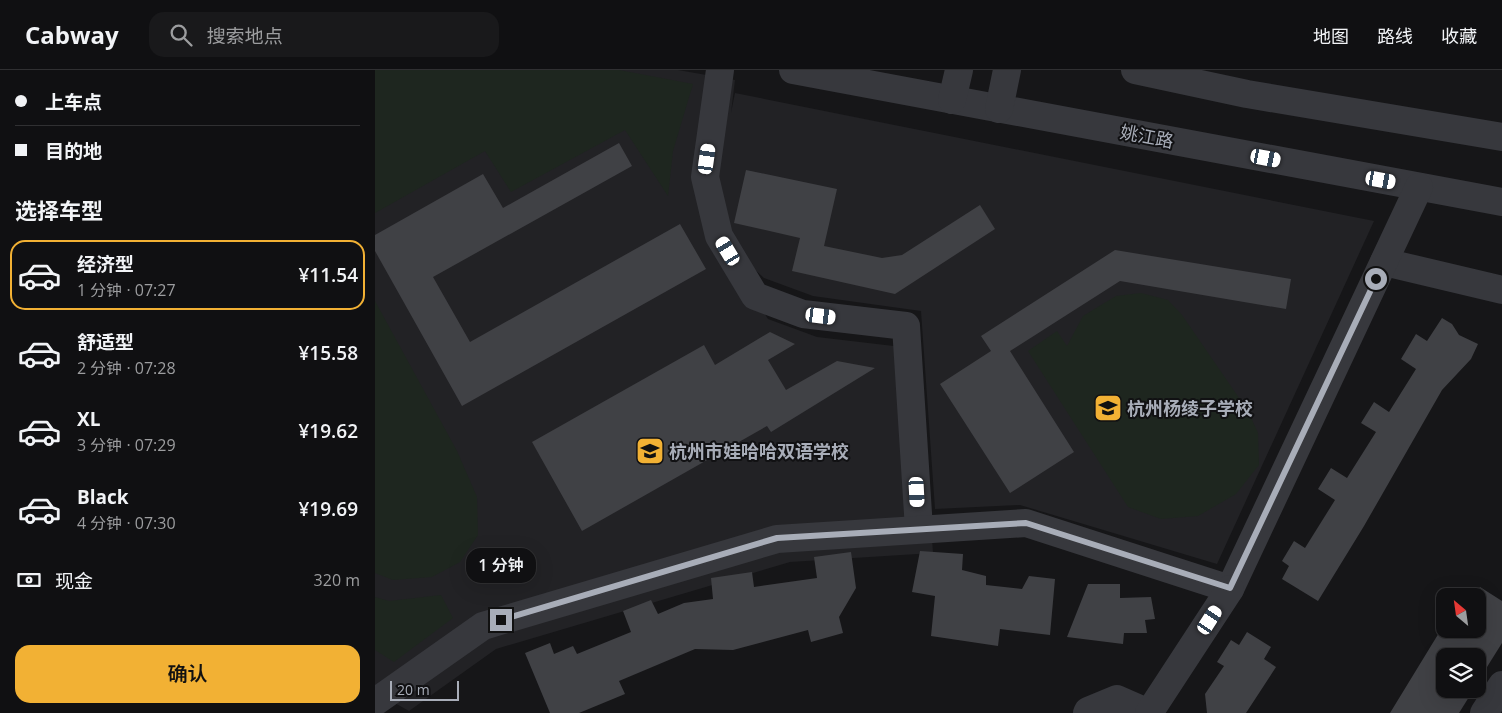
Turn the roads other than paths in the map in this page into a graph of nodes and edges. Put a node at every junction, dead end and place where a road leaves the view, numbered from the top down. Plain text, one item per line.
1 (720, 70) edge
2 (793, 70) edge
3 (959, 70) edge
4 (1007, 70) edge
5 (1135, 70) edge
6 (952, 100) junction
7 (999, 109) junction
8 (1502, 137) edge
9 (1419, 187) junction
10 (1502, 202) edge
11 (1384, 262) junction
12 (1502, 290) edge
13 (919, 529) junction
14 (1230, 588) junction
15 (1502, 685) edge
16 (382, 688) edge
17 (1087, 713) edge
18 (1149, 713) edge
19 (1484, 713) edge

1 - 13 street
2 - 6 street, 姚江路
3 - 6 street
4 - 7 street
5 - 8 street
6 - 7 street, 姚江路
7 - 9 street, 姚江路
9 - 10 street, 姚江路
9 - 11 street
11 - 12 street
11 - 14 street
13 - 14 street
13 - 16 street
14 - 18 street
15 - 19 street
17 - 18 street

